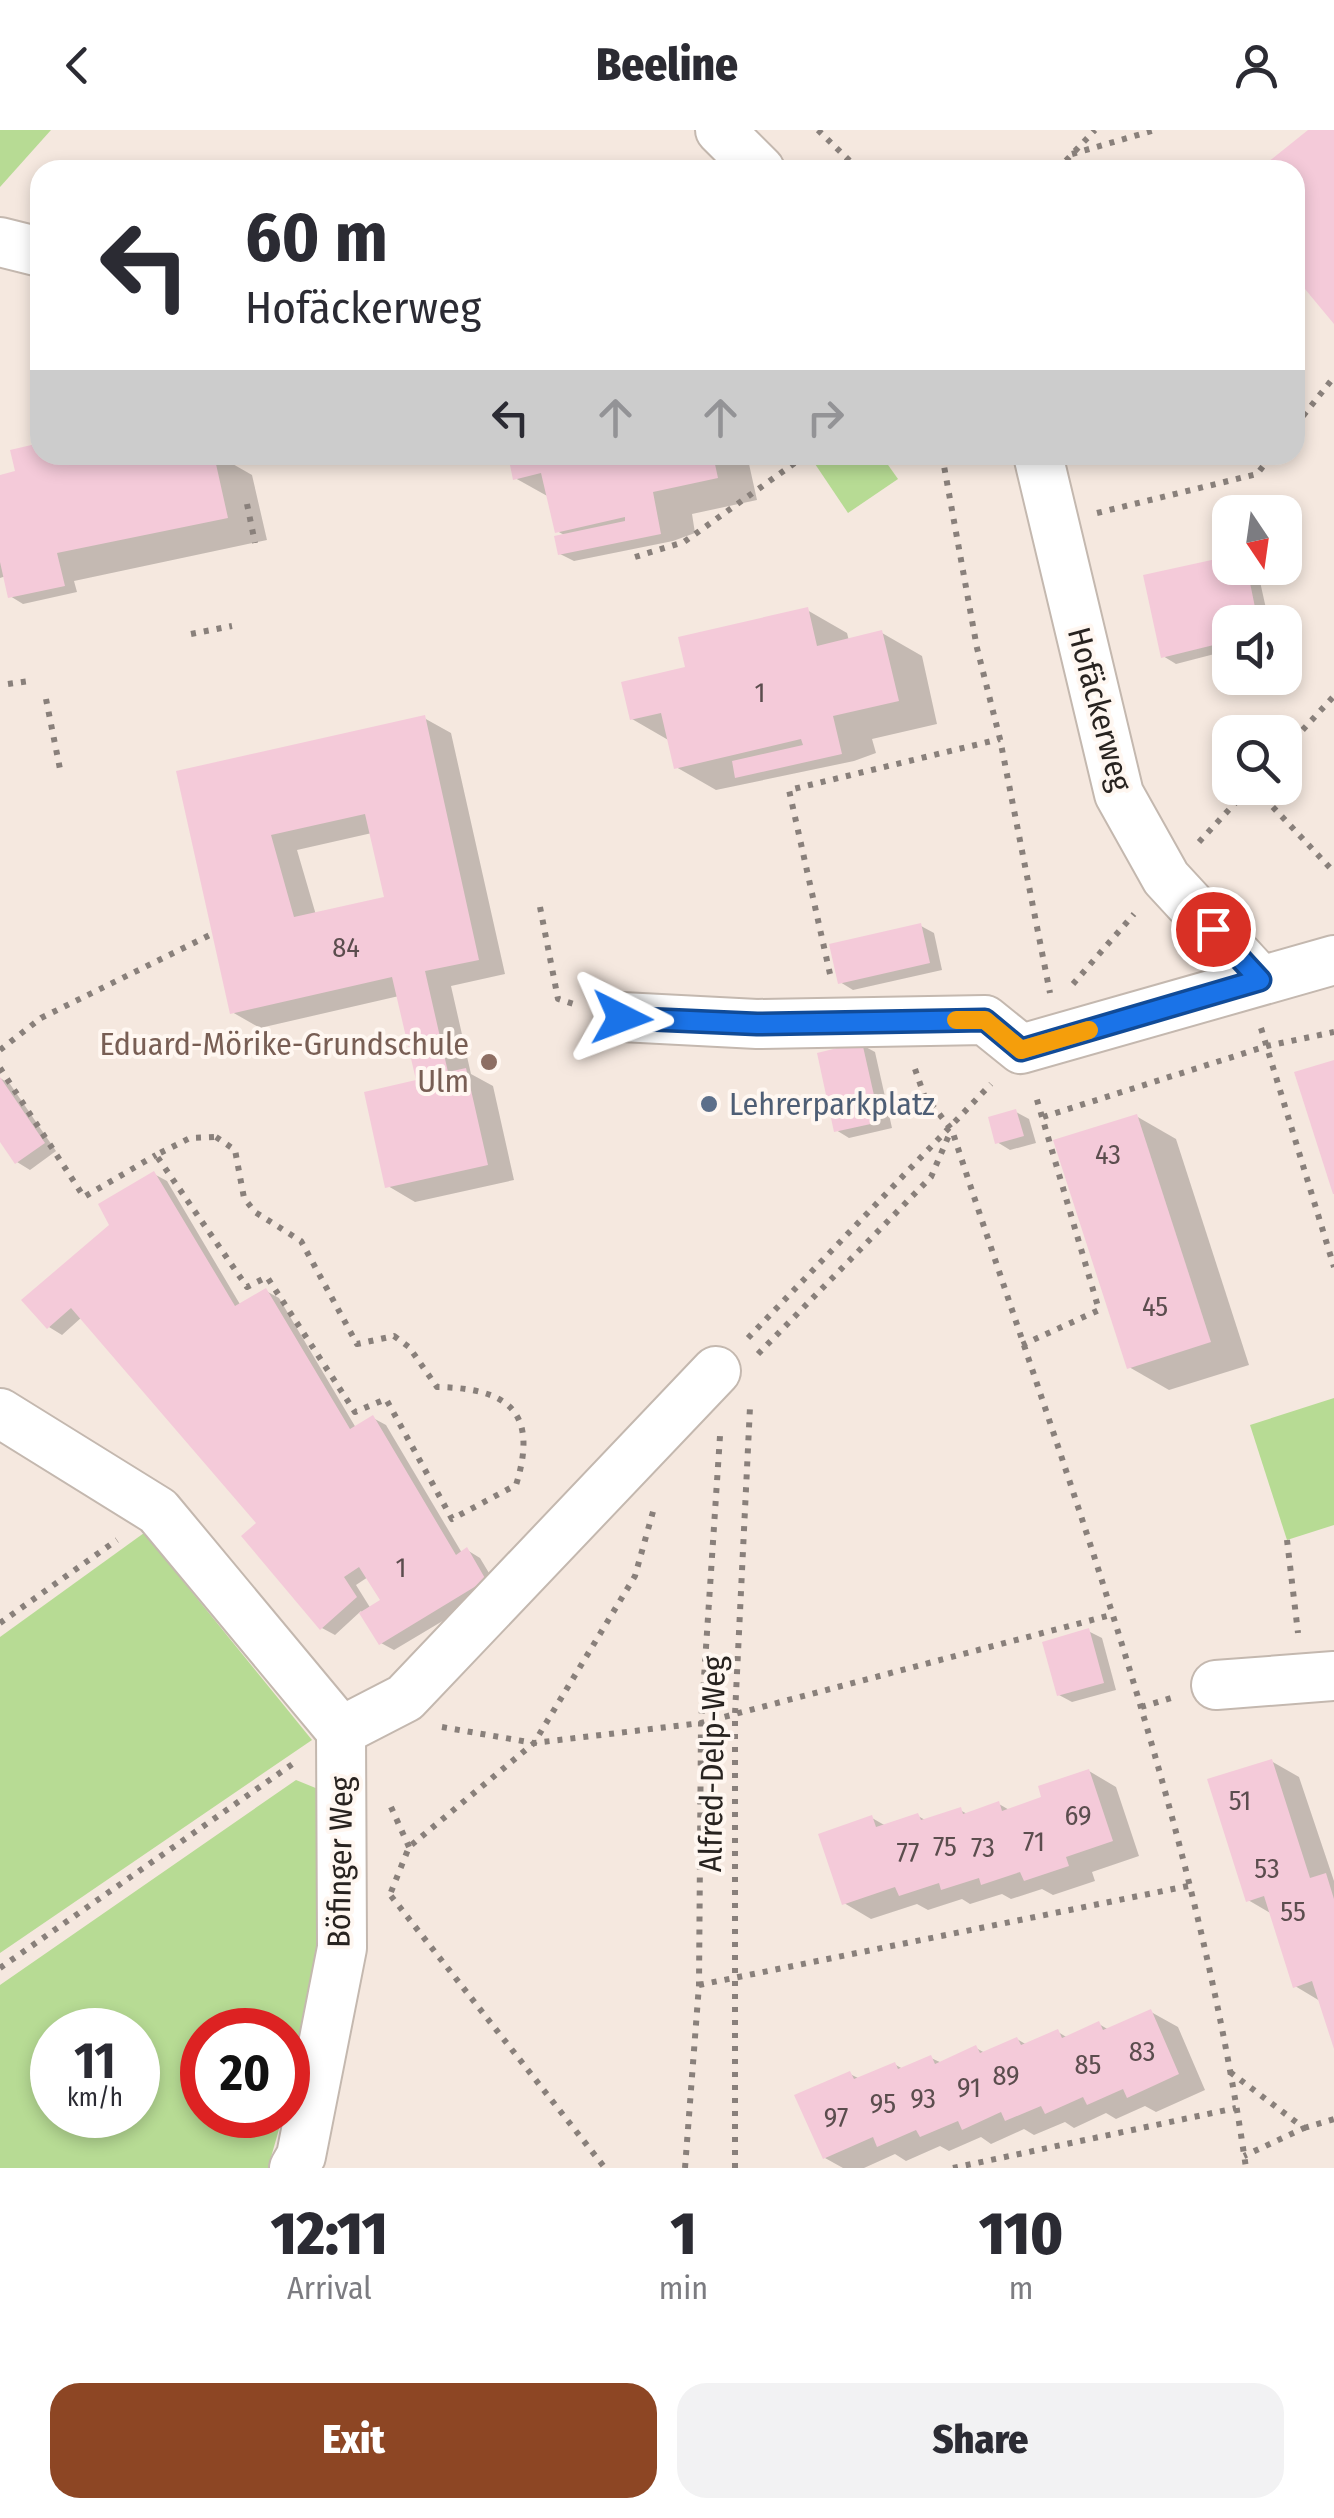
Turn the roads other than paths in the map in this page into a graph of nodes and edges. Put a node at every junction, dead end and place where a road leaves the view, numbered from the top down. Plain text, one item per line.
1 (720, 130) edge
2 (750, 160) edge
3 (0, 242) edge
4 (30, 250) edge
5 (1040, 465) edge
6 (1334, 960) edge
7 (1260, 980) junction
8 (622, 1018) dead end
9 (739, 1377) road end
10 (0, 1413) edge
11 (1319, 1679) edge
12 (1216, 1685) dead end
13 (341, 1731) junction
14 (294, 2168) edge

1 - 2 street
3 - 4 street
5 - 7 street, Hofäckerweg
6 - 7 street
7 - 8 street
9 - 13 street
10 - 13 street
11 - 12 street
13 - 14 street, Böfinger Weg

